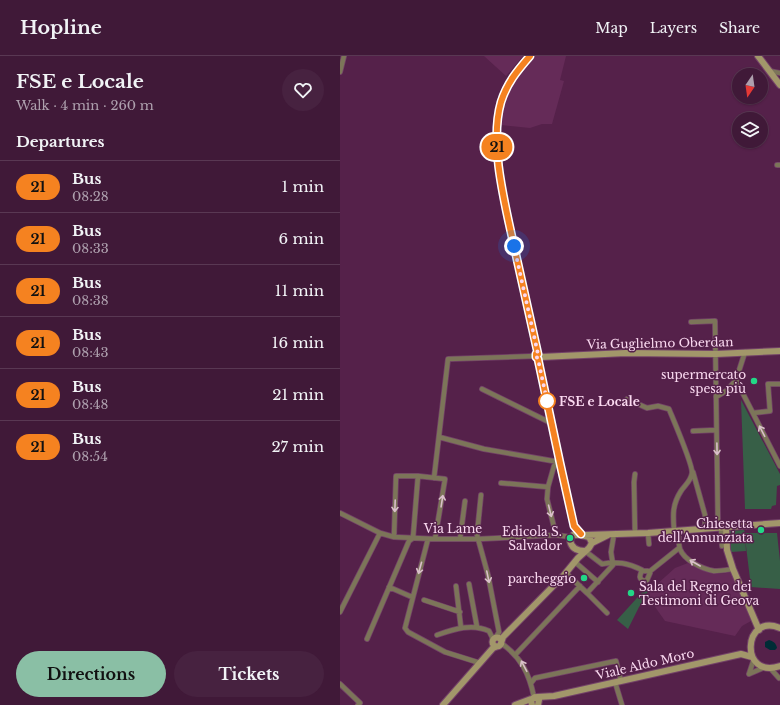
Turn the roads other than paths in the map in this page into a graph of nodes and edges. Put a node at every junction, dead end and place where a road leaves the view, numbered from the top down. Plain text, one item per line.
1 (344, 56) edge
2 (530, 56) edge
3 (758, 56) edge
4 (769, 71) junction
5 (340, 72) edge
6 (780, 73) edge
7 (780, 85) edge
8 (691, 322) dead end
9 (780, 351) edge
10 (745, 352) junction
11 (716, 354) junction
12 (538, 356) junction
13 (736, 380) junction
14 (780, 384) edge
15 (482, 389) dead end
16 (716, 397) junction
17 (627, 400) dead end
18 (753, 413) junction
19 (552, 425) junction
20 (716, 430) junction
21 (693, 431) dead end
22 (439, 437) junction
23 (560, 463) junction
24 (780, 464) edge
25 (692, 472) junction
26 (635, 474) dead end
27 (418, 476) junction
28 (434, 478) junction
29 (502, 483) dead end
30 (548, 487) junction
31 (481, 495) dead end
32 (465, 501) dead end
33 (340, 513) edge
34 (780, 523) edge
35 (574, 526) junction
36 (722, 527) junction
37 (705, 528) junction
38 (676, 530) junction
39 (648, 532) junction
40 (380, 533) junction
41 (635, 533) junction
42 (612, 534) junction
43 (556, 535) junction
44 (583, 535) junction
45 (572, 536) junction
46 (394, 537) junction
47 (413, 538) junction
48 (428, 539) junction
49 (435, 539) junction
50 (460, 539) junction
51 (479, 539) junction
52 (592, 543) junction
53 (649, 544) dead end
54 (722, 546) dead end
55 (679, 548) junction
56 (575, 549) junction
57 (585, 551) junction
58 (576, 560) junction
59 (613, 562) junction
60 (602, 564) junction
61 (732, 569) junction
62 (609, 571) junction
63 (642, 571) junction
64 (649, 572) junction
65 (566, 573) junction
66 (598, 582) junction
67 (469, 584) dead end
68 (456, 586) dead end
69 (580, 586) junction
70 (389, 587) junction
71 (587, 593) junction
72 (412, 598) junction
73 (424, 600) dead end
74 (340, 612) edge
75 (460, 612) junction
76 (607, 612) dead end
77 (477, 627) junction
78 (461, 628) junction
79 (780, 628) edge
80 (759, 630) junction
81 (437, 635) dead end
82 (367, 639) dead end
83 (497, 641) junction
84 (750, 647) junction
85 (741, 654) junction
86 (515, 655) junction
87 (753, 658) junction
88 (480, 663) junction
89 (780, 666) edge
90 (767, 667) junction
91 (780, 674) edge
92 (618, 681) junction
93 (531, 683) junction
94 (340, 684) edge
95 (554, 696) junction
96 (533, 700) edge
97 (358, 705) edge
98 (443, 705) edge
99 (515, 705) edge
100 (539, 705) edge
101 (622, 705) edge

1 - 5 street
2 - 12 street
3 - 4 street
4 - 6 street
4 - 7 street
8 - 11 street
9 - 10 street, Via Guglielmo Oberdan
10 - 11 street, Via Guglielmo Oberdan
10 - 13 street
11 - 12 street, Via Guglielmo Oberdan
11 - 16 street
12 - 19 street
12 - 22 street, Via Guglielmo Oberdan
13 - 16 street
13 - 18 street
14 - 18 street
15 - 19 street
16 - 20 street
17 - 25 street
24 -> 18 street
19 - 23 street
20 - 21 street
20 -> 36 street
22 - 23 street
22 - 28 street
23 - 30 street
23 - 35 street
25 - 37 street
25 - 38 street
26 - 41 street
27 - 28 street
27 -> 46 street
27 - 47 street
49 -> 28 street
29 - 30 street
30 -> 43 street
31 - 51 street
32 - 50 street
33 - 40 street, Via Lame
34 - 36 street
35 - 44 street
35 - 45 street
36 - 37 street
36 - 54 street
36 - 61 street
37 - 38 street
38 - 39 street
38 - 55 street
39 - 41 street
39 - 53 street
40 - 46 street, Via Lame
40 - 74 street
41 - 42 street
42 - 44 street
42 - 52 street
42 - 59 street
43 - 45 street, Via Lame
43 - 51 street, Via Lame
44 - 45 street
44 - 52 street
45 - 56 street
46 - 47 street, Via Lame
47 - 48 street, Via Lame
47 - 70 street
48 - 49 street, Via Lame
48 -> 72 street
49 - 50 street, Via Lame
50 - 51 street, Via Lame
51 -> 83 street
52 - 57 street
61 -> 55 street
55 - 64 street
56 - 57 street
56 - 58 street
57 - 58 street
57 - 60 street
58 - 65 street
58 - 66 street
59 - 60 street
59 - 62 street
59 - 63 street
60 - 62 street
61 - 80 street
62 - 66 street
63 - 64 street
63 - 64 street
65 - 69 street
65 - 83 street
66 - 71 street
67 - 77 street
68 - 75 street
69 - 71 street
69 - 86 street
70 - 72 street
70 - 82 street
71 - 76 street
72 - 88 street
73 - 75 street
75 - 78 street
77 - 78 street
77 - 83 street
78 - 81 street
79 - 80 street
80 - 84 street
83 - 86 street
83 - 88 street
84 - 85 street, Viale Aldo Moro
84 - 87 street
85 - 87 street, Viale Aldo Moro
85 - 92 street, Viale Aldo Moro
93 -> 86 street
87 - 90 street
87 - 90 street
88 - 98 street
89 - 90 street
90 - 91 street
92 - 93 street
92 - 95 street, Viale Aldo Moro
92 - 101 street
93 - 96 street
94 - 97 street
95 - 96 street, Viale Aldo Moro
95 - 100 street, Viale Aldo Moro
96 - 99 street, Viale Aldo Moro
96 - 100 street, Viale Aldo Moro

